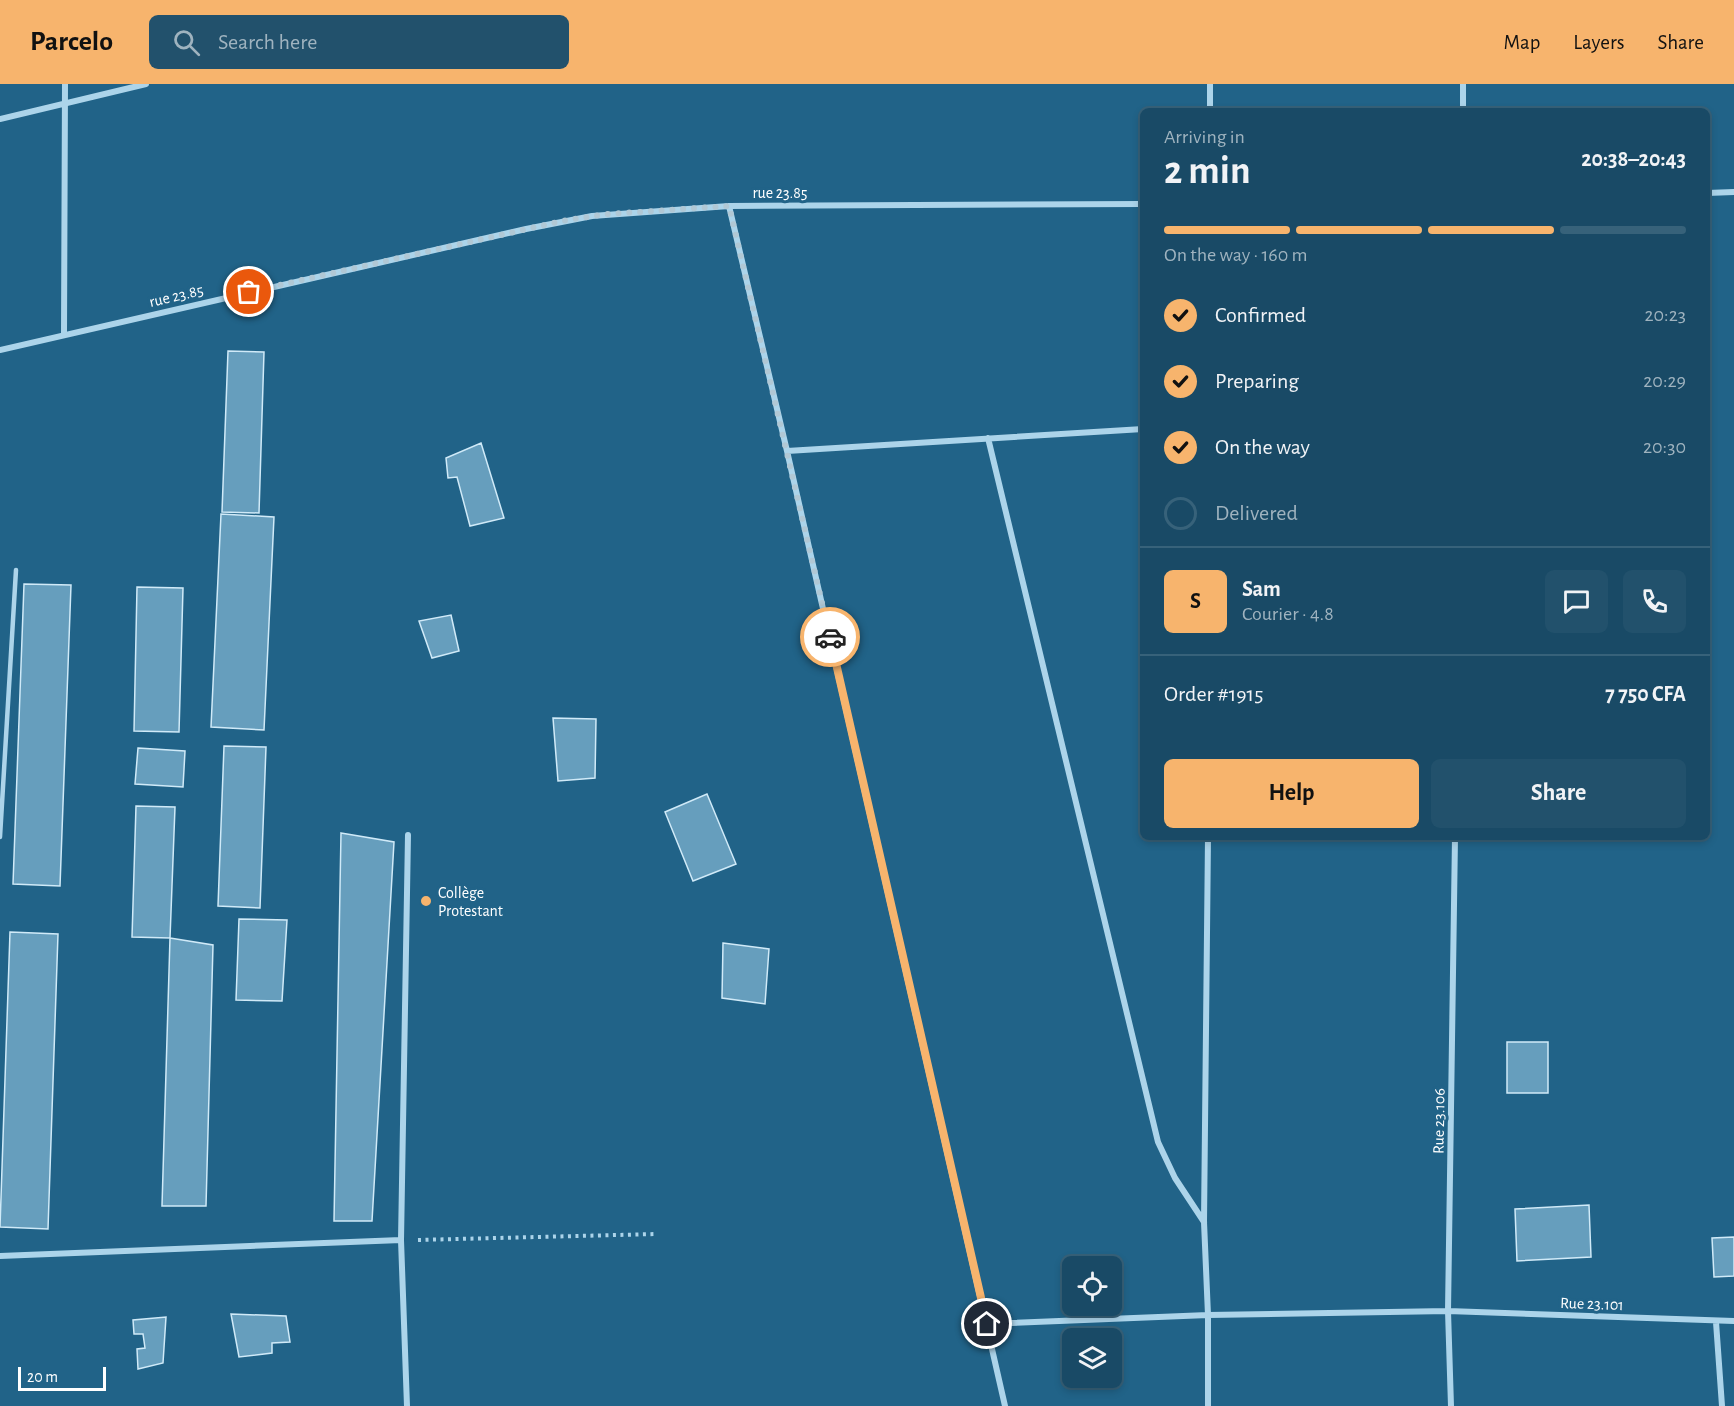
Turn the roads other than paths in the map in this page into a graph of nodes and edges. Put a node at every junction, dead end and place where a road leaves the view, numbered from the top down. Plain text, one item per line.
1 (65, 84) edge
2 (146, 84) edge
3 (1210, 84) edge
4 (1463, 84) edge
5 (65, 104) junction
6 (1210, 108) edge
7 (1463, 108) edge
8 (0, 119) edge
9 (1734, 192) edge
10 (1710, 193) edge
11 (1140, 204) edge
12 (729, 206) junction
13 (64, 335) junction
14 (0, 350) edge
15 (1140, 429) edge
16 (988, 438) junction
17 (787, 451) junction
18 (16, 570) dead end
19 (408, 835) dead end
20 (0, 837) edge
21 (1208, 840) edge
22 (1455, 840) edge
23 (1204, 1222) junction
24 (401, 1240) junction
25 (0, 1256) edge
26 (1448, 1311) junction
27 (1208, 1315) junction
28 (1716, 1322) junction
29 (1734, 1322) edge
30 (987, 1324) junction
31 (407, 1406) edge
32 (1005, 1406) edge
33 (1208, 1406) edge
34 (1450, 1406) edge
35 (1722, 1406) edge

1 - 5 street
2 - 5 street
3 - 6 street
4 - 7 street
5 - 8 street
5 - 13 street
9 - 10 street
11 - 12 street, rue 23.85
12 - 13 street, rue 23.85
12 - 17 street
13 - 14 street, rue 23.85
15 - 16 street
16 - 17 street
16 - 23 street
17 - 30 street
18 - 20 lane
19 - 24 street
21 - 23 street
22 - 26 street, Rue 23.106
23 - 27 street
24 - 25 street
24 - 31 street
26 - 27 street, Rue 23.101
26 - 28 street, Rue 23.101
26 - 34 street, Rue 23.106
27 - 30 street, Rue 23.101
27 - 33 street
28 - 29 street, Rue 23.101
28 - 35 street
30 - 32 street

